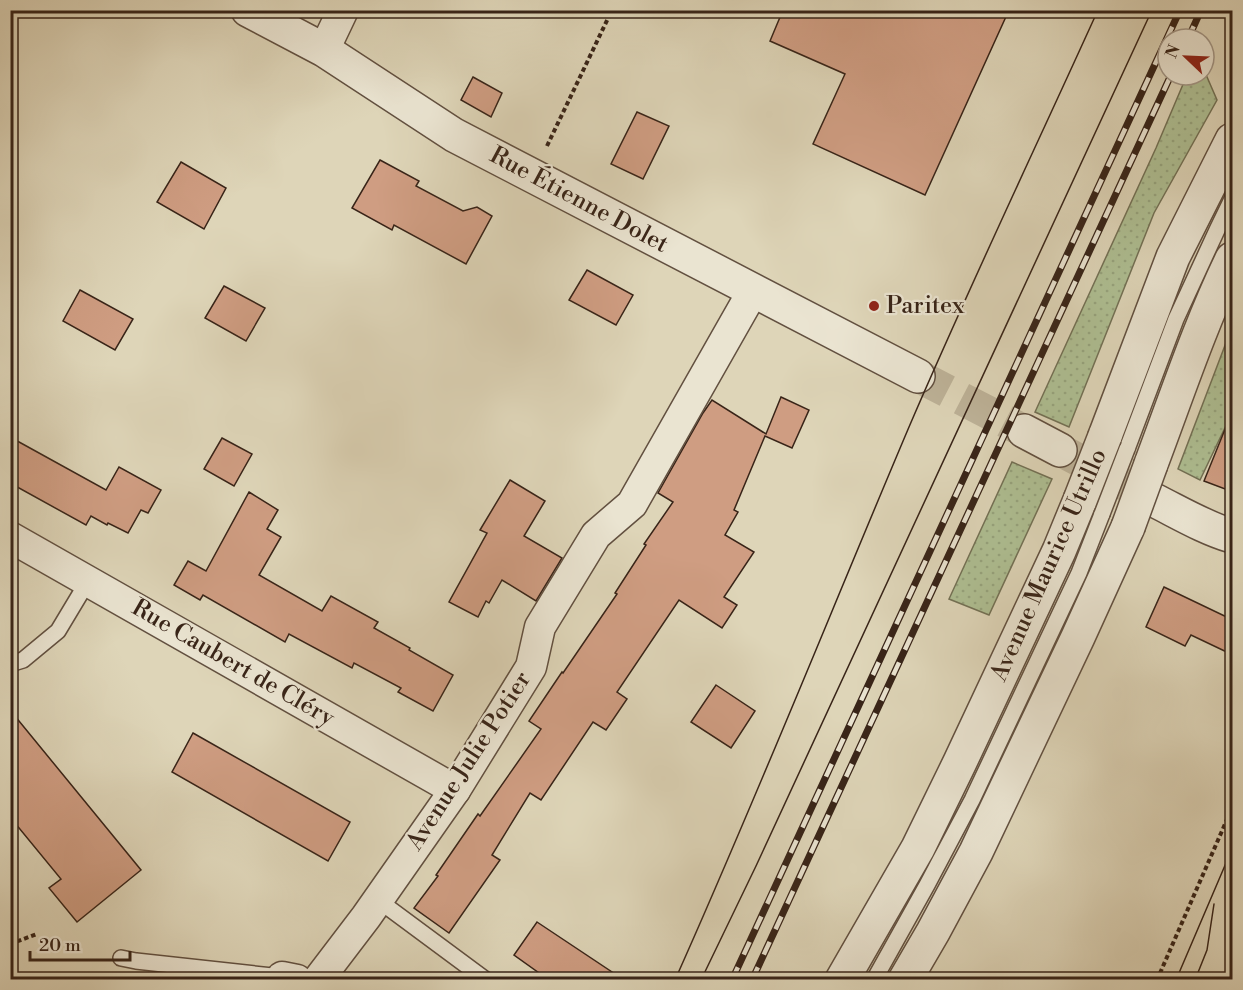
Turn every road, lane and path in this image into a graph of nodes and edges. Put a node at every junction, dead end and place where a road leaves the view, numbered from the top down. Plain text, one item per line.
1 (248, 10) edge
2 (344, 10) edge
3 (612, 10) edge
4 (324, 50) junction
5 (1233, 140) edge
6 (532, 176) junction
7 (1221, 191) edge
8 (1233, 259) edge
9 (753, 291) junction
10 (918, 376) tunnel mouth
11 (1024, 431) tunnel mouth
12 (1060, 450) tunnel mouth
13 (1128, 450) junction
14 (1154, 500) tunnel mouth
15 (1104, 513) junction
16 (1233, 536) edge
17 (10, 537) edge
18 (88, 580) junction
19 (10, 664) edge
20 (455, 790) junction
21 (1233, 808) edge
22 (378, 900) junction
23 (37, 934) dead end
24 (10, 944) edge
25 (121, 958) dead end
26 (286, 979) edge
27 (318, 980) edge
28 (486, 980) edge
29 (842, 980) edge
30 (874, 980) edge
31 (906, 980) edge
32 (1157, 980) edge

1 - 4 street, Rue Étienne Dolet
2 - 4 street
3 - 6 path
4 - 6 street, Rue Étienne Dolet
5 - 7 street, Avenue Maurice Utrillo
6 - 9 street, Rue Étienne Dolet
7 - 13 lane
7 - 13 street, Avenue Maurice Utrillo
8 - 13 street, Avenue Maurice Utrillo
9 - 10 street, Rue Étienne Dolet
9 - 20 street, Avenue Julie Potier
11 - 12 street
13 - 15 street, Avenue Maurice Utrillo, bridge
13 - 15 street, Avenue Maurice Utrillo, bridge
14 - 16 street
15 - 29 street, Avenue Maurice Utrillo
15 - 30 lane
15 - 31 street, Avenue Maurice Utrillo
17 - 18 street, Rue Caubert de Cléry
18 - 19 lane
18 - 20 street, Rue Caubert de Cléry
20 - 22 street, Avenue Julie Potier
21 - 32 path
22 - 27 street, Avenue Julie Potier
22 - 28 lane
23 - 24 path
25 - 26 lane

